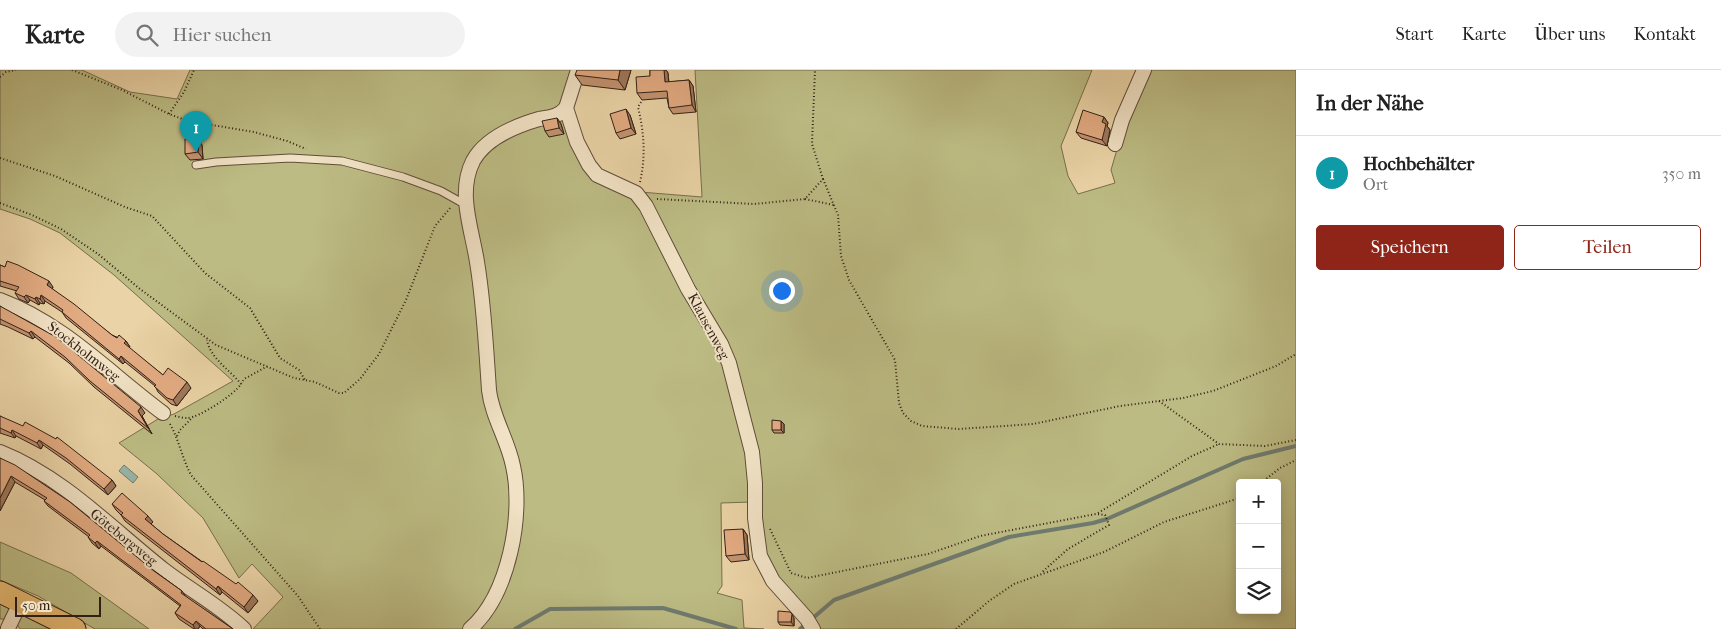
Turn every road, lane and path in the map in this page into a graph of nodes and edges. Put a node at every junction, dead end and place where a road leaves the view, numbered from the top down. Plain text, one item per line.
1 (16, 70) edge
2 (72, 70) edge
3 (194, 70) edge
4 (578, 70) edge
5 (815, 70) edge
6 (1144, 70) edge
7 (0, 77) edge
8 (641, 102) dead end
9 (566, 108) junction
10 (169, 114) junction
11 (1115, 144) dead end
12 (0, 158) edge
13 (321, 159) junction
14 (196, 165) dead end
15 (823, 179) junction
16 (637, 195) junction
17 (804, 198) junction
18 (0, 203) edge
19 (463, 205) junction
20 (834, 205) junction
21 (0, 300) edge
22 (206, 339) junction
23 (1296, 354) edge
24 (268, 366) junction
25 (305, 380) junction
26 (241, 384) junction
27 (1159, 402) junction
28 (163, 413) junction
29 (193, 417) junction
30 (177, 436) junction
31 (1296, 440) edge
32 (1220, 444) junction
33 (0, 452) edge
34 (1296, 460) edge
35 (1266, 479) edge
36 (1236, 499) edge
37 (1096, 514) junction
38 (767, 524) dead end
39 (1041, 573) junction
40 (0, 592) edge
41 (21, 600) junction
42 (810, 624) edge
43 (6, 627) edge
44 (75, 629) edge
45 (244, 629) edge
46 (320, 629) edge
47 (470, 629) edge
48 (956, 629) edge

1 - 7 path
2 - 10 path
3 - 10 path
4 - 9 street
5 - 15 path
6 - 11 street
8 - 16 path
9 - 16 street
9 - 19 street
10 - 13 path
12 - 25 path
13 - 14 lane
13 - 19 lane
15 - 17 path
15 - 20 path
16 - 17 path
16 - 42 street, Klausenweg
17 - 20 path
18 - 22 path
19 - 25 path
19 - 47 street
20 - 27 path
21 - 28 street, Stockholmweg
22 - 24 path
22 - 26 path
23 - 27 path
24 - 25 path
24 - 26 path
26 - 29 path
27 - 32 path
28 - 29 path
28 - 30 path
29 - 30 path
30 - 46 path
31 - 32 path
32 - 37 path
33 - 45 street, Göteborgweg
34 - 35 path
36 - 39 path
37 - 38 path
37 - 39 path
39 - 48 path
40 - 41 main road
41 - 43 street
41 - 44 main road

